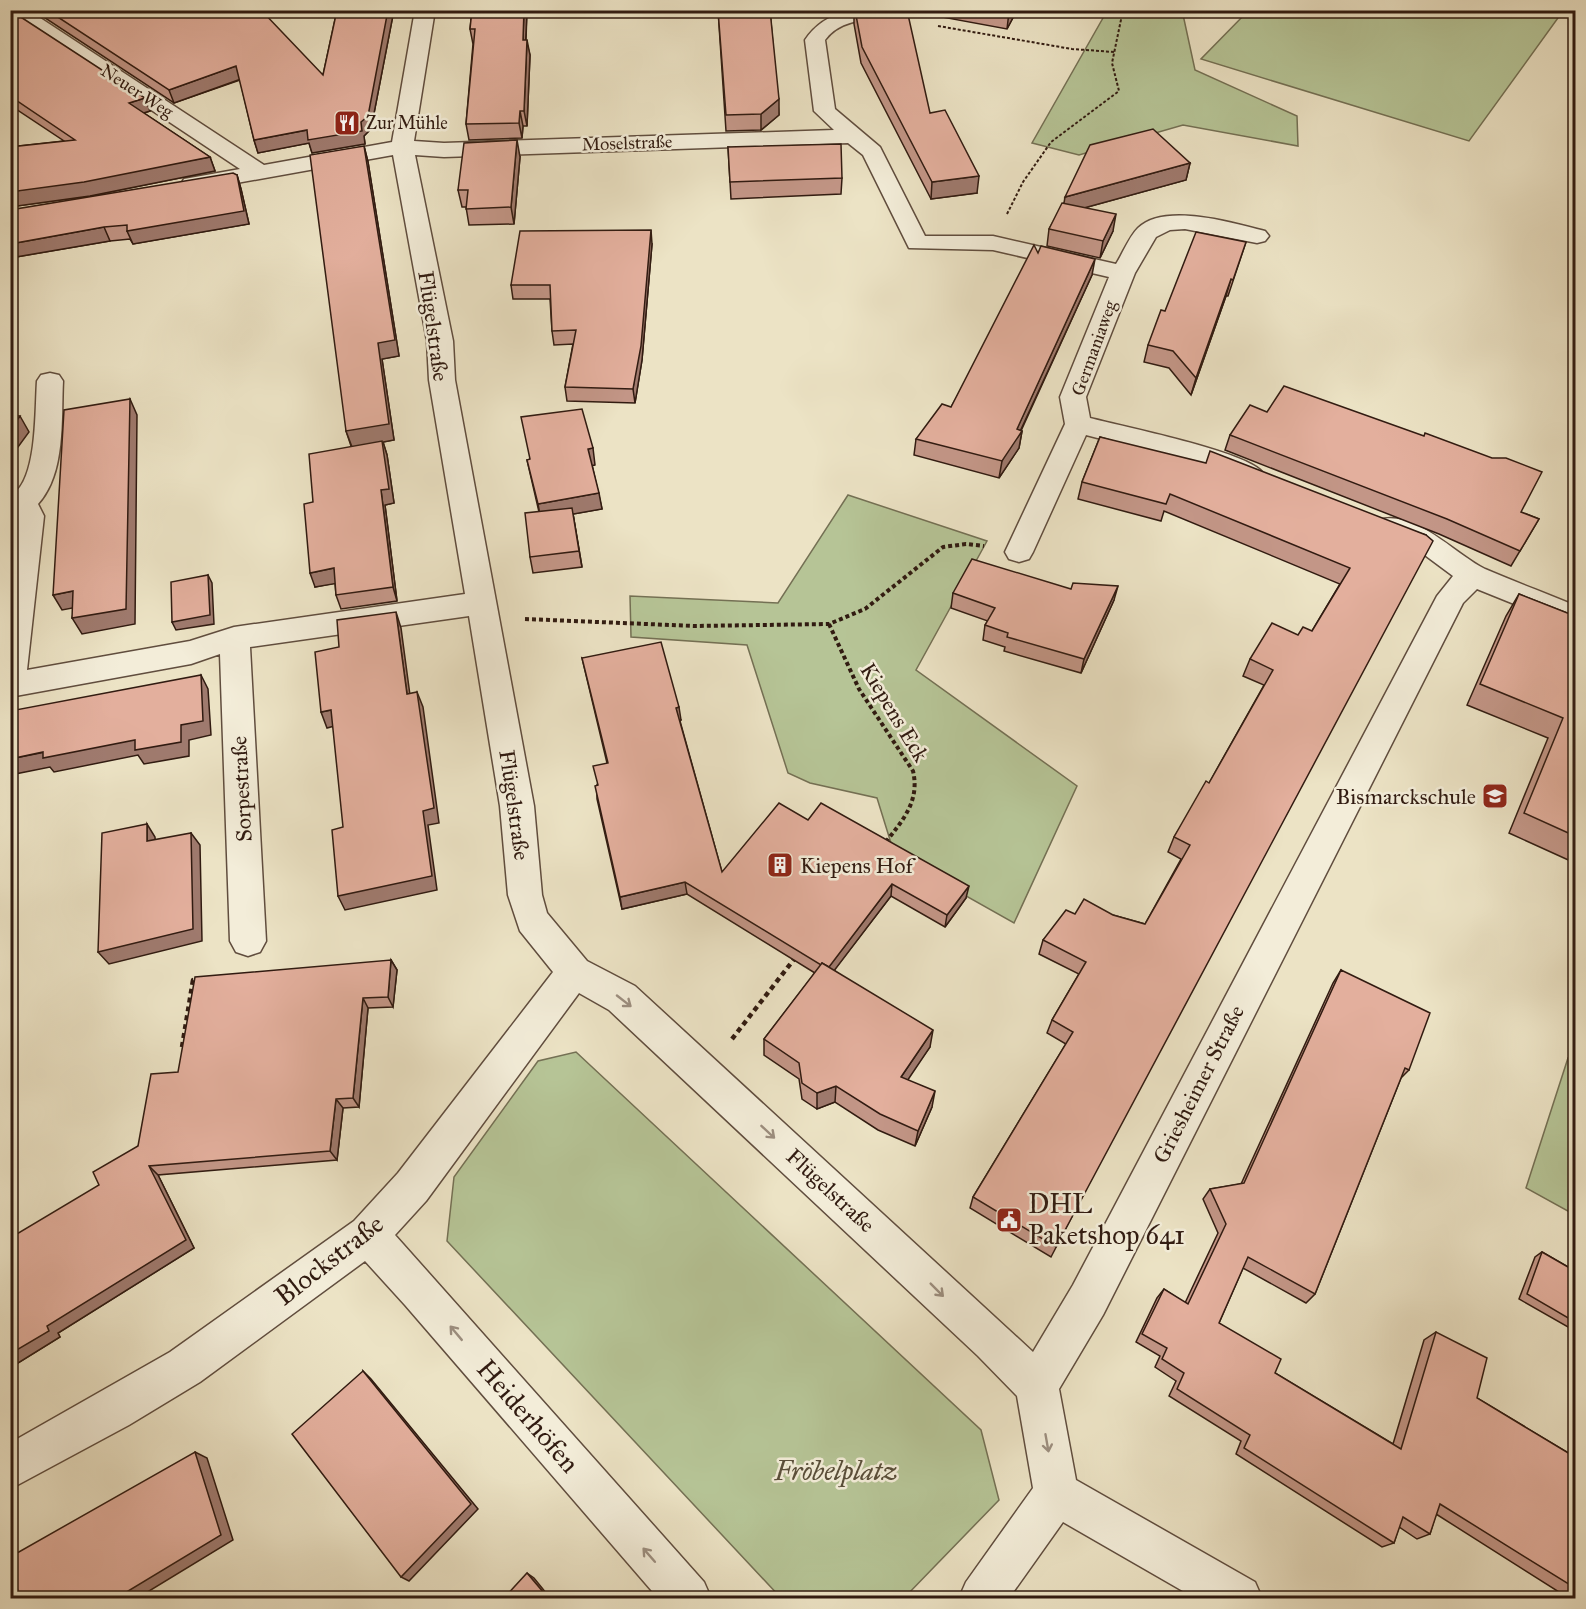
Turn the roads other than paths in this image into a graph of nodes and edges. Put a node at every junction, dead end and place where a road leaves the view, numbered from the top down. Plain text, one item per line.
1 (14, 10) edge
2 (425, 10) edge
3 (903, 12) edge
4 (851, 136) junction
5 (402, 147) junction
6 (259, 171) junction
7 (172, 188) edge
8 (1257, 236) dead end
9 (1123, 273) junction
10 (50, 381) dead end
11 (1078, 424) junction
12 (1275, 483) edge
13 (17, 501) edge
14 (1363, 517) edge
15 (1019, 552) road end
16 (1472, 575) junction
17 (482, 610) junction
18 (1575, 618) edge
19 (234, 638) junction
20 (10, 684) edge
21 (248, 941) road end
22 (574, 972) junction
23 (368, 1236) junction
24 (1037, 1386) junction
25 (10, 1467) edge
26 (1056, 1493) junction
27 (688, 1599) edge
28 (982, 1599) edge
29 (1239, 1599) edge

1 - 6 street, Neuer Weg
2 - 5 street, Flügelstraße
3 - 4 street
4 - 5 street, Moselstraße
4 - 9 street, Germaniaweg
5 - 6 street, Moselstraße
5 - 17 street, Flügelstraße
6 - 7 street, Moselstraße
8 - 9 street, Germaniaweg
9 - 11 street, Germaniaweg
10 - 13 street
11 - 12 street, Germaniaweg
11 - 15 street, Germaniaweg
13 - 20 street
14 - 16 street
16 - 18 street
16 - 24 street, Griesheimer Straße
17 - 19 street
17 - 22 street, Flügelstraße
19 - 20 street
19 - 21 street, Sorpestraße
22 - 23 street, Blockstraße
22 -> 24 street, Flügelstraße
23 - 25 street, Blockstraße
27 -> 23 street, Heiderhöfen
24 -> 26 street
26 - 28 street
26 - 29 street

